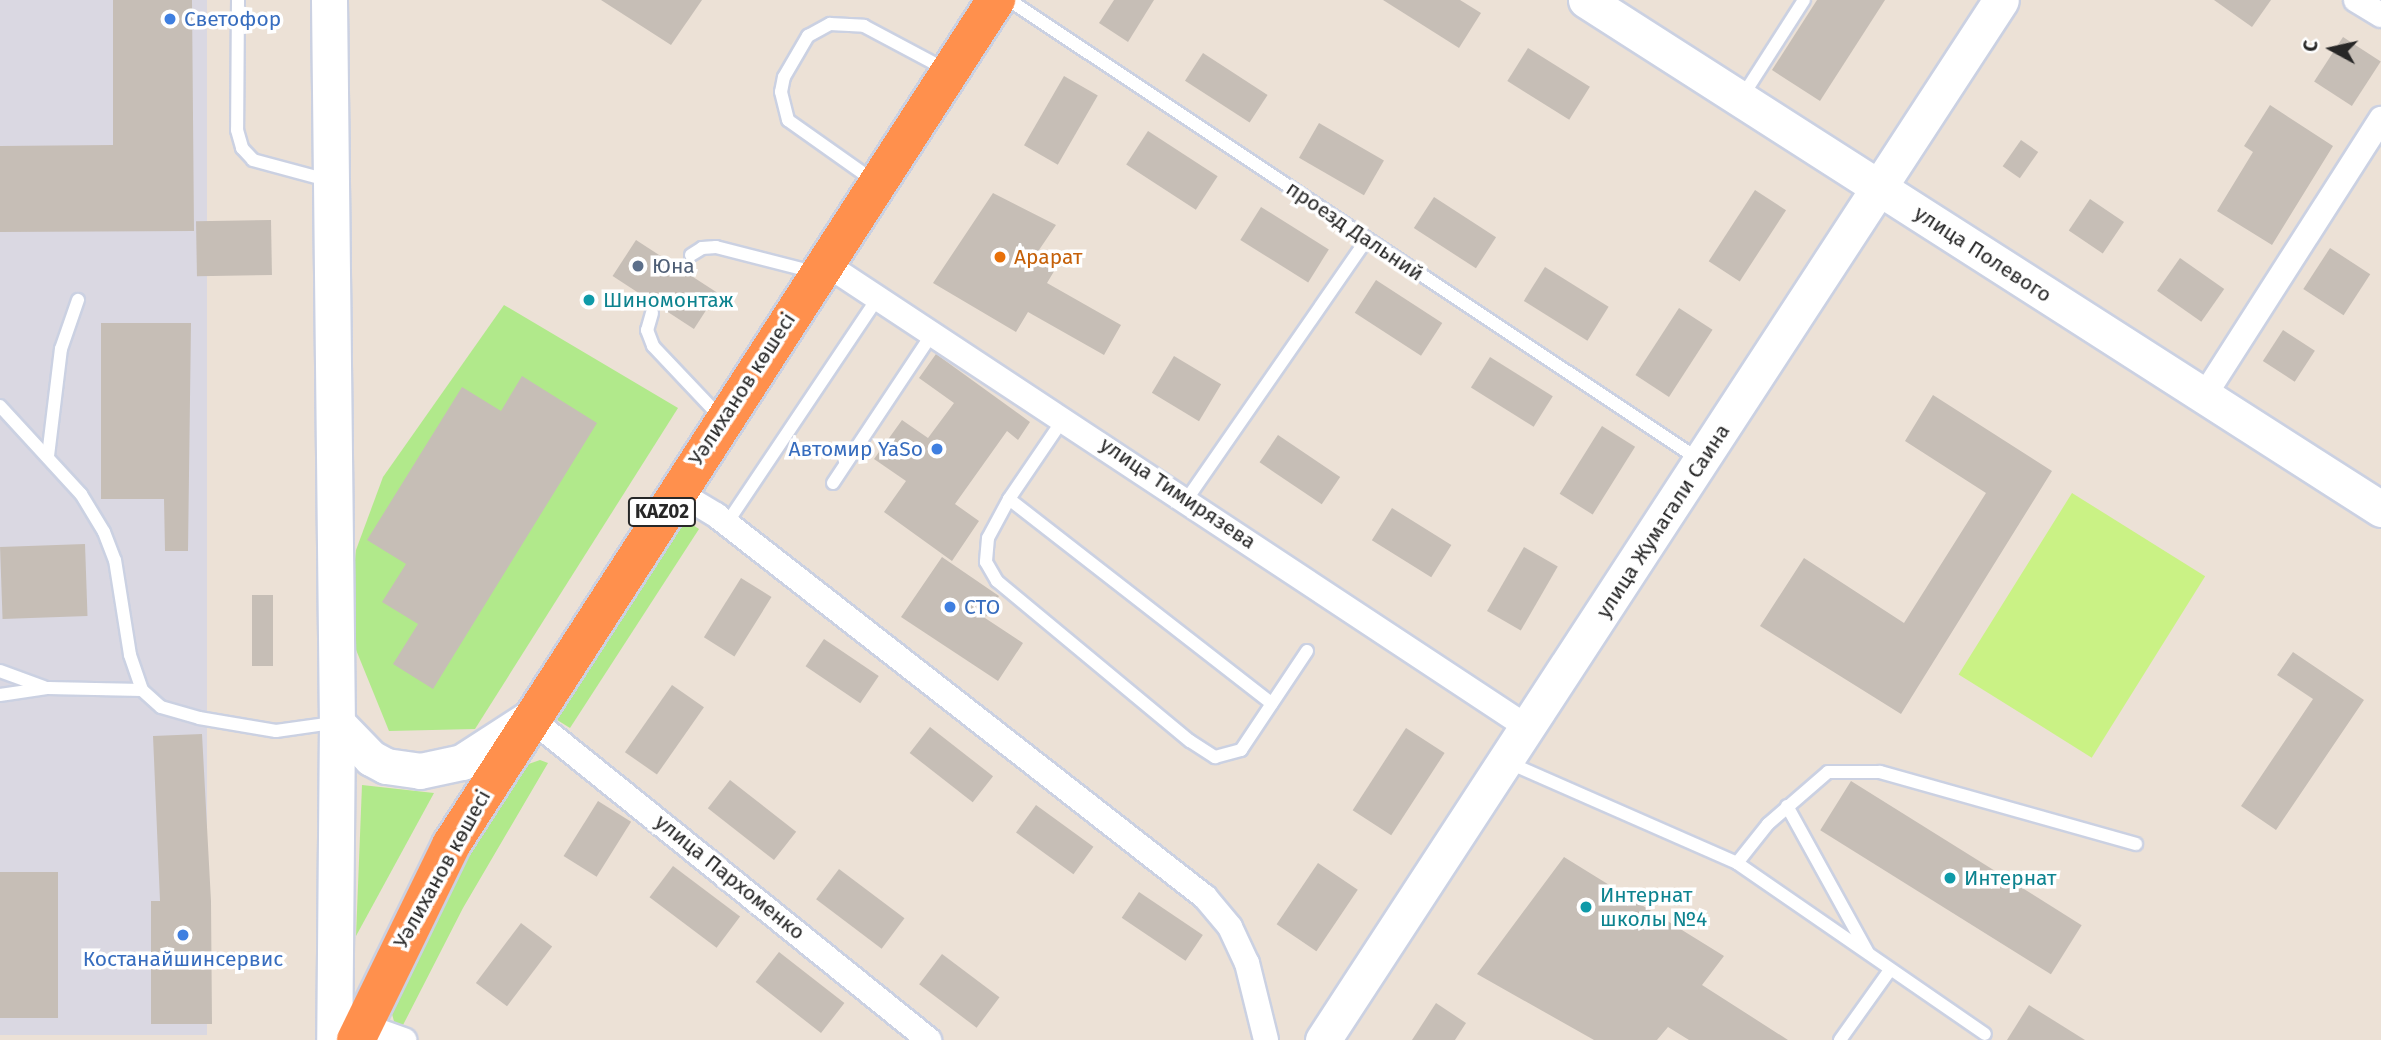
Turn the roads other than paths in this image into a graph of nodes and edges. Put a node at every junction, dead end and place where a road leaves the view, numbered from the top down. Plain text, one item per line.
1 (239, 0) edge
2 (329, 0) edge
3 (996, 0) edge
4 (1009, 0) edge
5 (1586, 0) edge
6 (1804, 0) edge
7 (2001, 0) edge
8 (2356, 0) edge
9 (2381, 15) edge
10 (948, 71) junction
11 (1741, 98) junction
12 (2381, 118) edge
13 (331, 181) junction
14 (876, 182) junction
15 (1878, 186) junction
16 (1367, 239) junction
17 (691, 256) dead end
18 (819, 267) junction
19 (877, 299) junction
20 (78, 300) dead end
21 (652, 313) dead end
22 (932, 334) junction
23 (2204, 396) junction
24 (0, 406) edge
25 (1064, 417) junction
26 (722, 419) junction
27 (48, 456) junction
28 (1701, 461) junction
29 (832, 483) dead end
30 (676, 491) junction
31 (1009, 499) junction
32 (1187, 499) junction
33 (2381, 509) edge
34 (727, 523) junction
35 (1307, 652) dead end
36 (0, 671) edge
37 (48, 688) junction
38 (142, 690) junction
39 (0, 695) edge
40 (1272, 704) junction
41 (530, 718) junction
42 (337, 723) junction
43 (1530, 729) junction
44 (1506, 762) junction
45 (1787, 806) junction
46 (2136, 844) dead end
47 (1737, 863) junction
48 (1870, 957) junction
49 (1890, 970) junction
50 (1985, 1034) dead end
51 (351, 1035) edge
52 (404, 1040) edge
53 (929, 1040) edge
54 (1266, 1040) edge
55 (1323, 1040) edge
56 (1840, 1040) edge

1 - 13 lane
2 - 13 street
3 - 10 highway, Уәлиханов көшесі / KАZ02
4 - 16 lane, проезд Дальний
5 - 11 street, улица Полевого
6 - 11 lane
7 - 15 street, улица Жумагали Саина
8 - 9 street
10 - 14 highway, Уәлиханов көшесі / KАZ02
10 - 14 lane
11 - 15 street, улица Полевого
12 - 23 street
13 - 42 street
14 - 18 highway, Уәлиханов көшесі / KАZ02
15 - 23 street, улица Полевого
15 - 28 street, улица Жумагали Саина
16 - 28 lane, проезд Дальний
16 - 32 lane
17 - 18 lane
18 - 19 street, улица Тимирязева
18 - 26 highway, Уәлиханов көшесі / KАZ02
19 - 22 street, улица Тимирязева
19 - 34 lane
20 - 27 lane
21 - 26 lane
22 - 25 street, улица Тимирязева
22 - 29 lane
23 - 33 street, улица Полевого
24 - 27 lane
25 - 31 lane
25 - 32 street, улица Тимирязева
26 - 30 highway, Уәлиханов көшесі / KАZ02
27 - 38 lane
28 - 43 street, улица Жумагали Саина
30 - 34 street
30 - 41 highway, Уәлиханов көшесі / KАZ02
31 - 40 lane
31 - 40 lane
32 - 43 street, улица Тимирязева
34 - 54 street
35 - 40 lane
36 - 37 lane
37 - 38 lane
37 - 39 lane
38 - 42 lane
41 - 42 street
41 - 51 highway, Уәлиханов көшесі / KАZ02
41 - 53 street, улица Пархоменко
42 - 51 street
43 - 44 street, улица Жумагали Саина
44 - 47 lane
44 - 55 street, улица Жумагали Саина
45 - 46 lane
45 - 47 lane
45 - 48 lane
47 - 48 lane
48 - 49 lane
49 - 50 lane
49 - 56 lane
51 - 52 street

